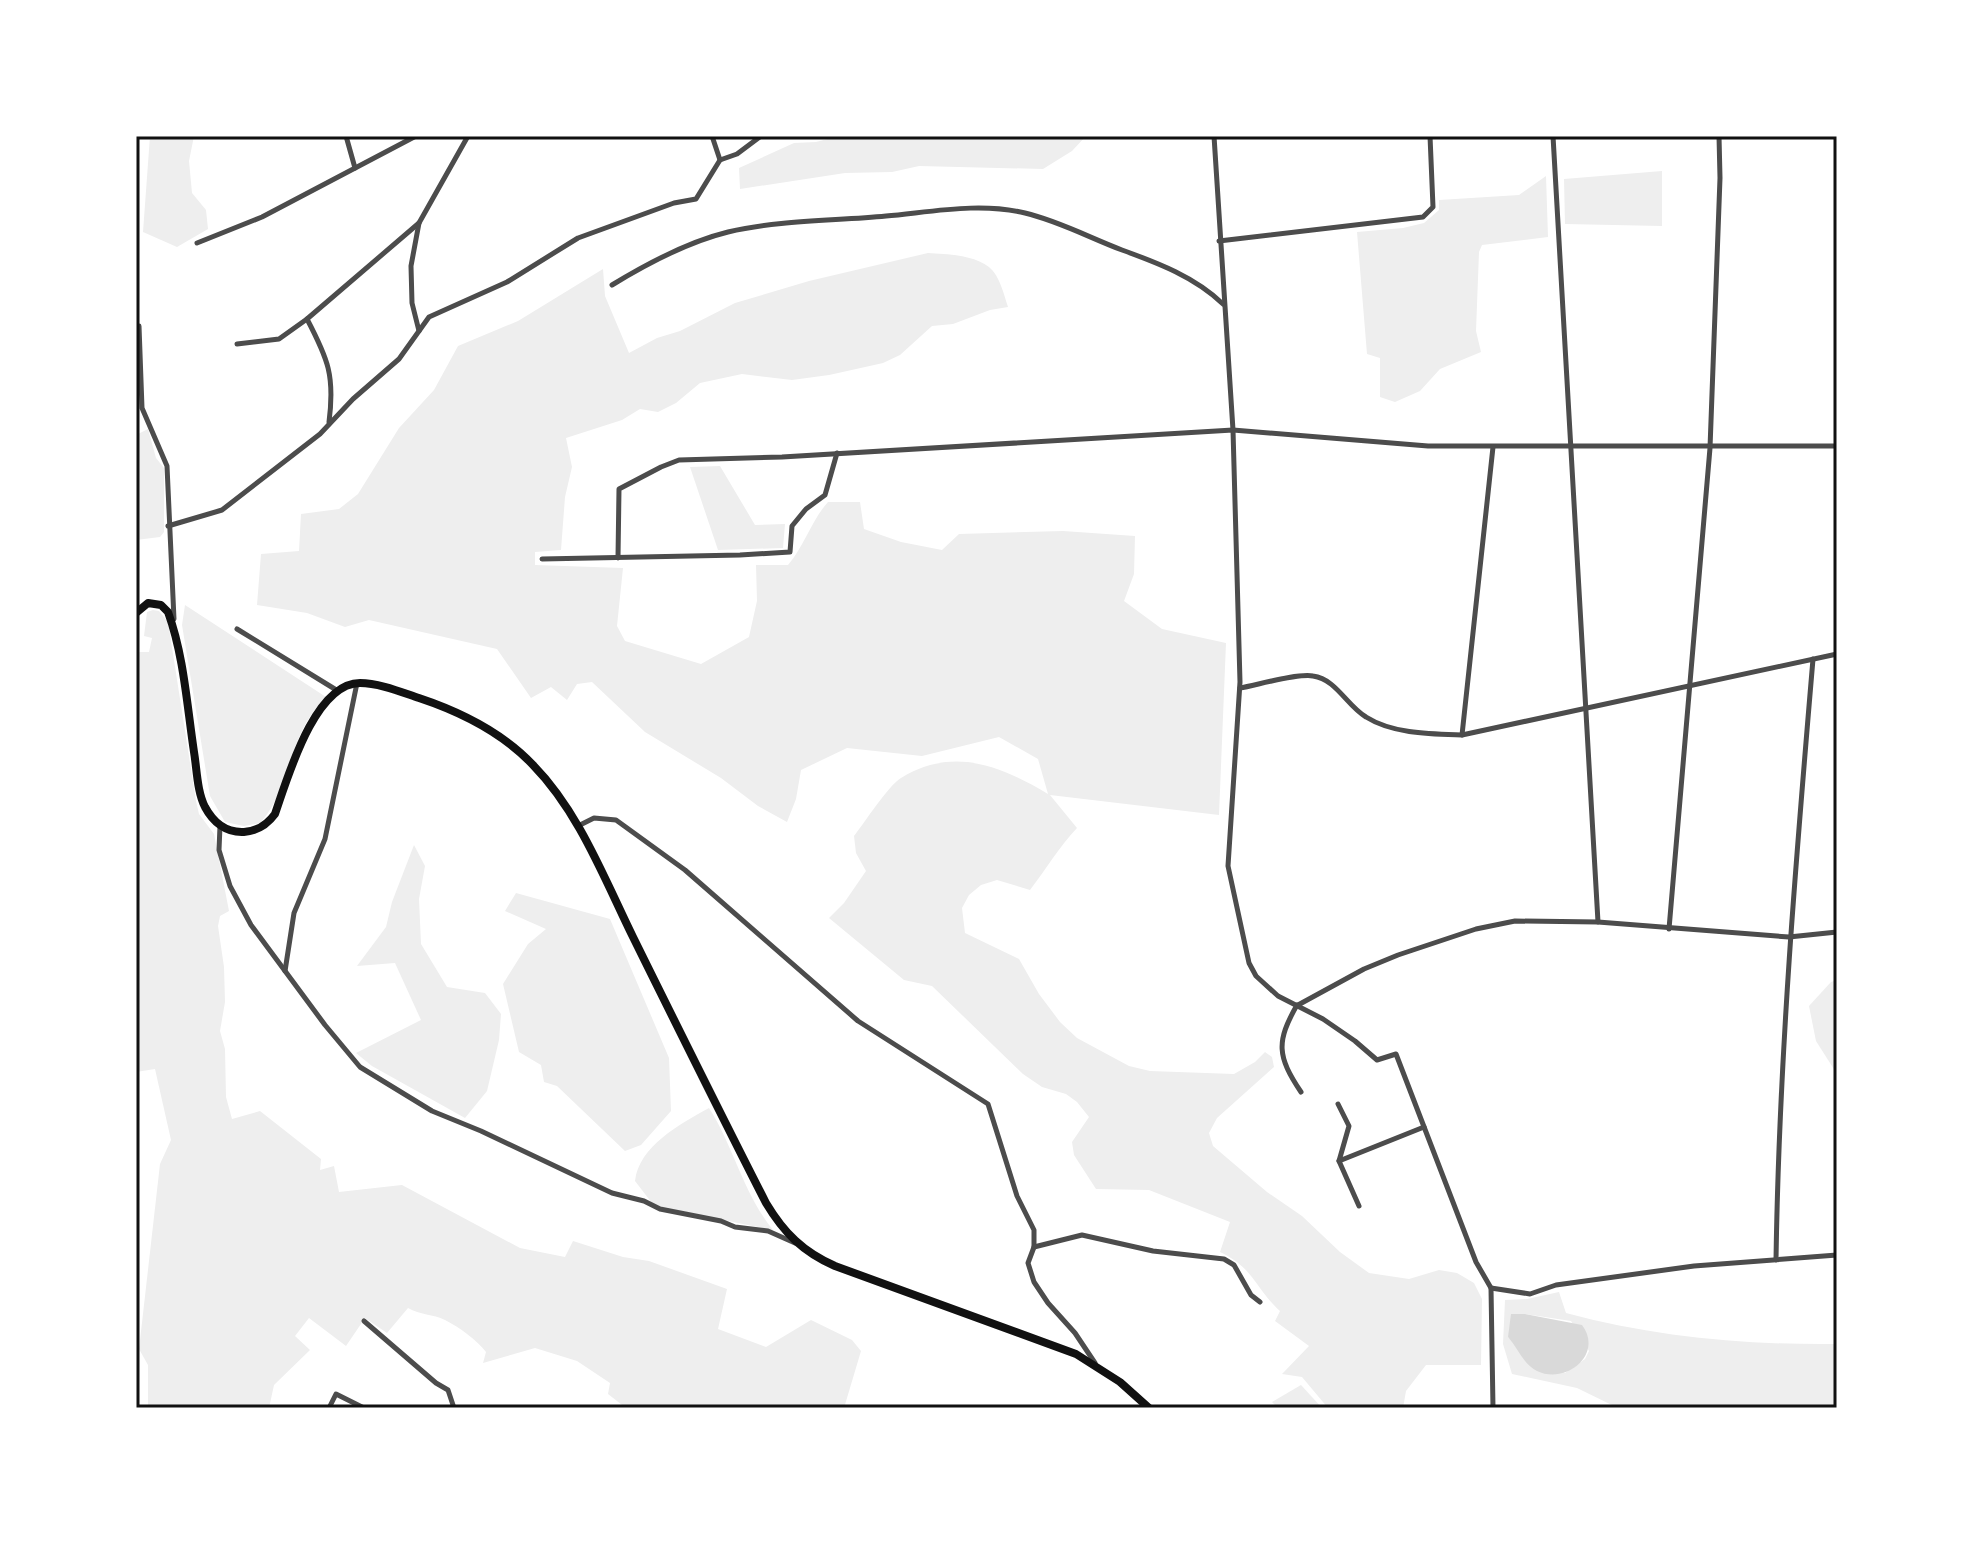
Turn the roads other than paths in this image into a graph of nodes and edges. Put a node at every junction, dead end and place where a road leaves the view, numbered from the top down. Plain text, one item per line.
1 (346, 136) edge
2 (416, 136) edge
3 (468, 136) edge
4 (712, 136) edge
5 (761, 136) edge
6 (1214, 136) edge
7 (1430, 136) edge
8 (1553, 136) edge
9 (1719, 136) edge
10 (720, 160) junction
11 (355, 168) junction
12 (419, 223) junction
13 (1219, 241) junction
14 (197, 243) dead end
15 (612, 285) dead end
16 (1224, 305) junction
17 (307, 319) junction
18 (139, 326) dead end
19 (419, 331) junction
20 (237, 344) dead end
21 (329, 423) junction
22 (1233, 430) junction
23 (1571, 444) junction
24 (1837, 446) edge
25 (1493, 447) junction
26 (1710, 448) junction
27 (837, 453) junction
28 (168, 526) junction
29 (618, 558) junction
30 (542, 559) dead end
31 (136, 613) edge
32 (237, 629) dead end
33 (175, 636) junction
34 (1837, 654) edge
35 (1813, 659) junction
36 (358, 683) junction
37 (1689, 686) junction
38 (1240, 688) junction
39 (339, 692) junction
40 (1587, 708) junction
41 (1462, 735) junction
42 (220, 826) junction
43 (578, 826) junction
44 (1598, 922) junction
45 (1669, 929) junction
46 (1837, 932) edge
47 (1789, 937) junction
48 (285, 972) junction
49 (1297, 1005) junction
50 (1301, 1092) dead end
51 (1338, 1104) dead end
52 (1424, 1127) junction
53 (1339, 1161) junction
54 (1359, 1206) dead end
55 (796, 1243) junction
56 (1034, 1247) junction
57 (1837, 1255) edge
58 (1776, 1260) junction
59 (1491, 1288) junction
60 (1260, 1302) dead end
61 (364, 1321) dead end
62 (1095, 1364) junction
63 (329, 1408) edge
64 (364, 1408) edge
65 (454, 1408) edge
66 (1149, 1408) edge
67 (1493, 1408) edge

1 - 11 street
2 - 11 street
3 - 12 street
4 - 10 street
5 - 10 street
6 - 13 street
7 - 13 street
8 - 23 street
9 - 26 street
10 - 19 street
11 - 14 street
12 - 17 street
12 - 19 street
13 - 16 street
15 - 16 street
16 - 22 street
17 - 20 street
17 - 21 street
18 - 28 street
19 - 21 street
21 - 28 street
22 - 25 street
22 - 27 street
22 - 38 street
23 - 25 street
23 - 26 street
23 - 40 street
24 - 26 street
25 - 41 street
26 - 37 street
27 - 29 street
27 - 29 street
28 - 33 street
29 - 30 street
31 - 33 main road
32 - 39 street
33 - 42 main road
34 - 35 street
35 - 37 street
35 - 47 street
36 - 39 main road
36 - 43 main road
36 - 48 street
37 - 40 street
37 - 45 street
38 - 41 street
38 - 49 street
39 - 42 main road
40 - 41 street
40 - 44 street
42 - 48 street
43 - 55 main road
43 - 56 street
44 - 45 street
44 - 49 street
45 - 47 street
46 - 47 street
47 - 58 street
48 - 55 street
49 - 50 street
49 - 52 street
51 - 53 street
52 - 53 street
52 - 59 street
53 - 54 street
55 - 62 main road
56 - 60 street
56 - 62 street
57 - 58 street
58 - 59 street
59 - 67 street
61 - 65 street
62 - 66 main road
63 - 64 street

